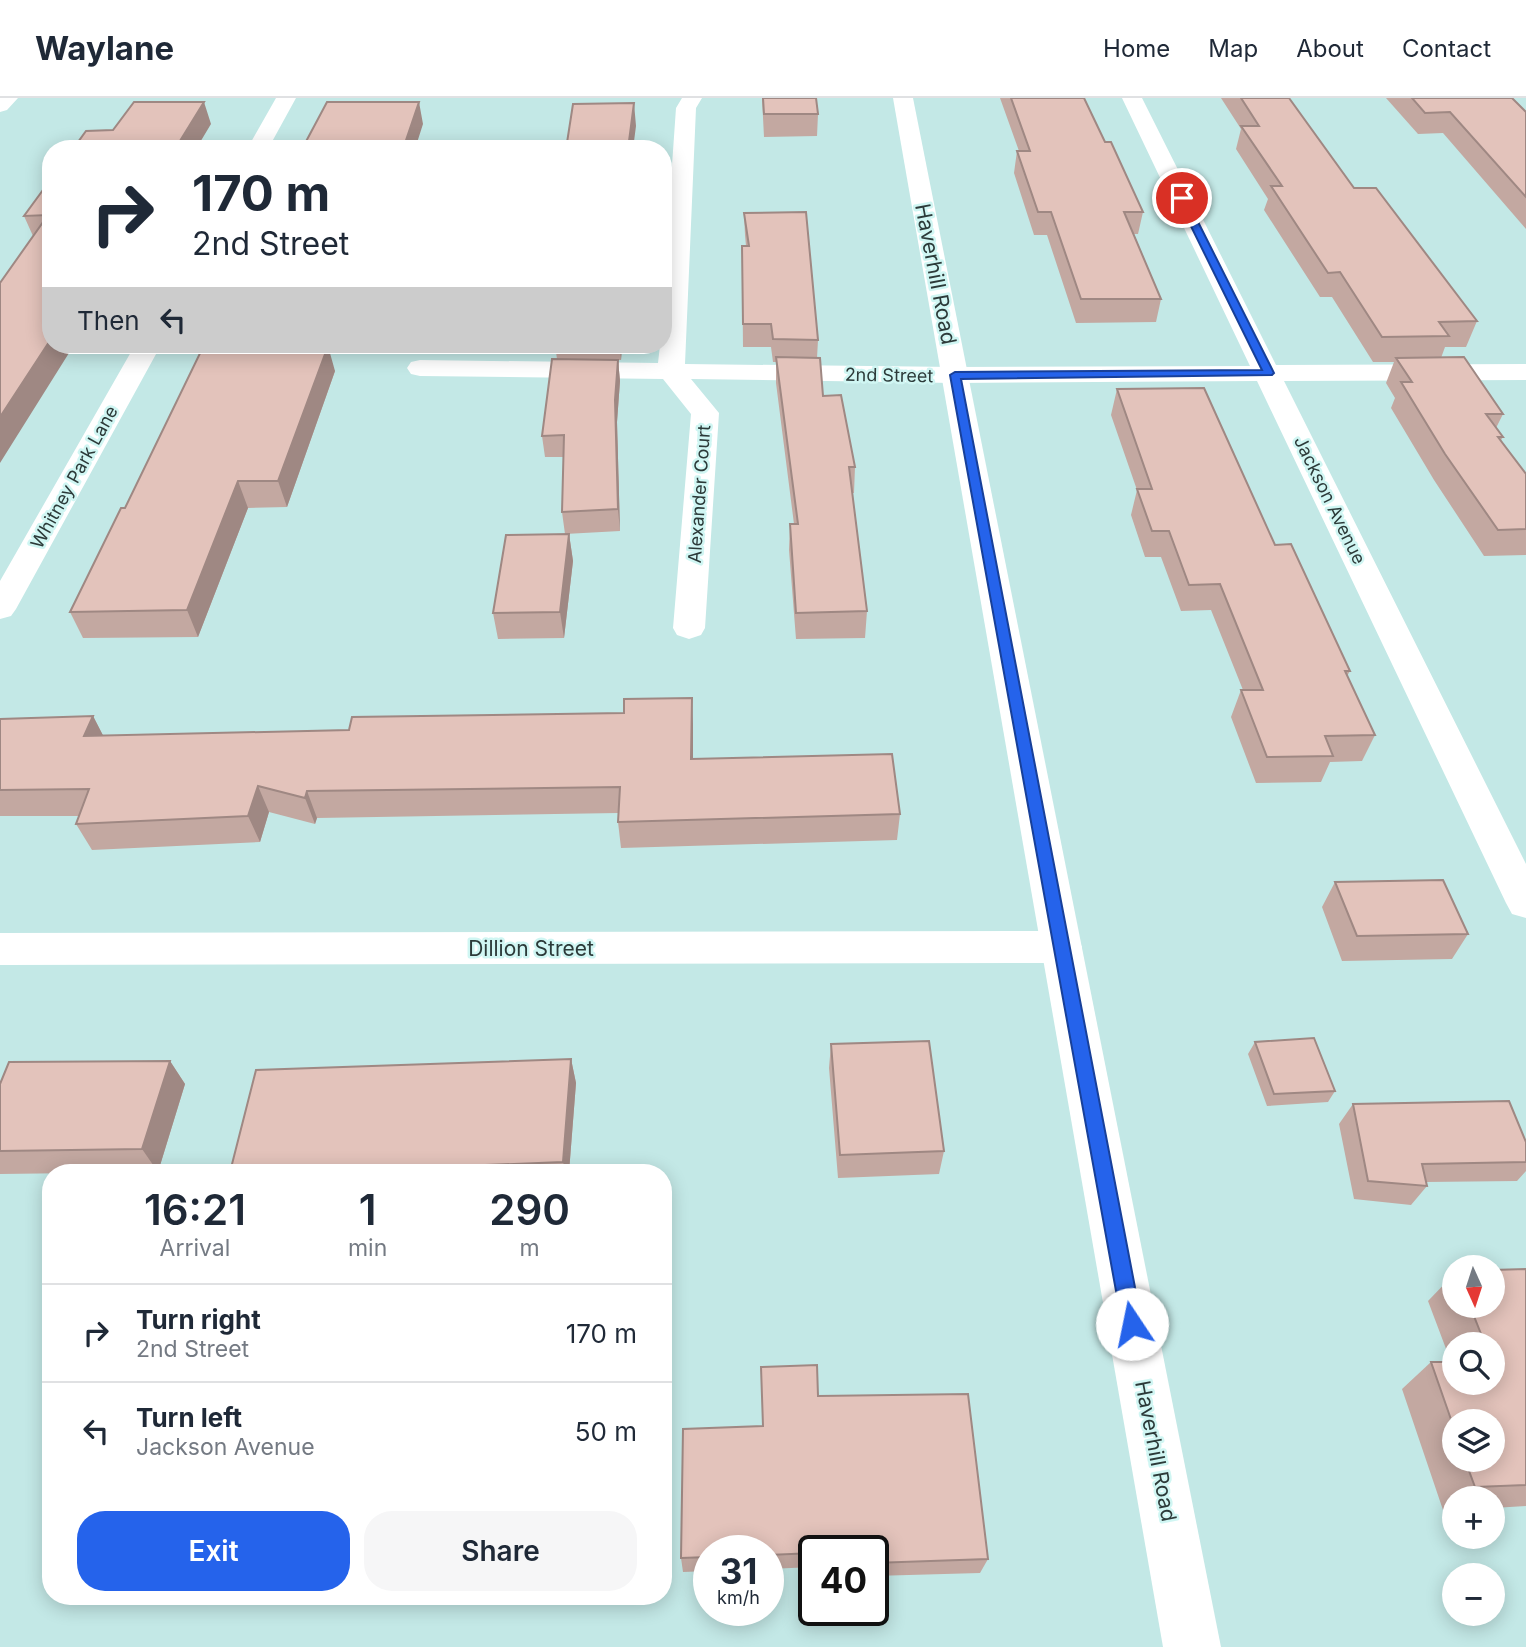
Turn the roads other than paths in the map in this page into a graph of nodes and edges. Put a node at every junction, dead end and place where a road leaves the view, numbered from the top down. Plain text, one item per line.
1 (8, 98) edge
2 (286, 98) edge
3 (692, 98) edge
4 (903, 98) edge
5 (1132, 98) edge
6 (0, 106) edge
7 (262, 140) edge
8 (143, 354) edge
9 (420, 368) dead end
10 (671, 372) junction
11 (1526, 372) edge
12 (1269, 373) junction
13 (955, 375) junction
14 (0, 609) edge
15 (689, 628) dead end
16 (1526, 903) edge
17 (1062, 947) junction
18 (0, 949) edge
19 (1192, 1647) edge

1 - 6 street
2 - 7 street
3 - 10 street
4 - 13 street, Haverhill Road
5 - 12 street, Jackson Avenue
8 - 14 street, Whitney Park Lane
9 - 10 street, 2nd Street
10 - 13 street, 2nd Street
10 - 15 street, Alexander Court
11 - 12 street, 2nd Street
12 - 13 street, 2nd Street
12 - 16 street, Jackson Avenue
13 - 17 street, Haverhill Road
17 - 18 street, Dillion Street
17 - 19 street, Haverhill Road

